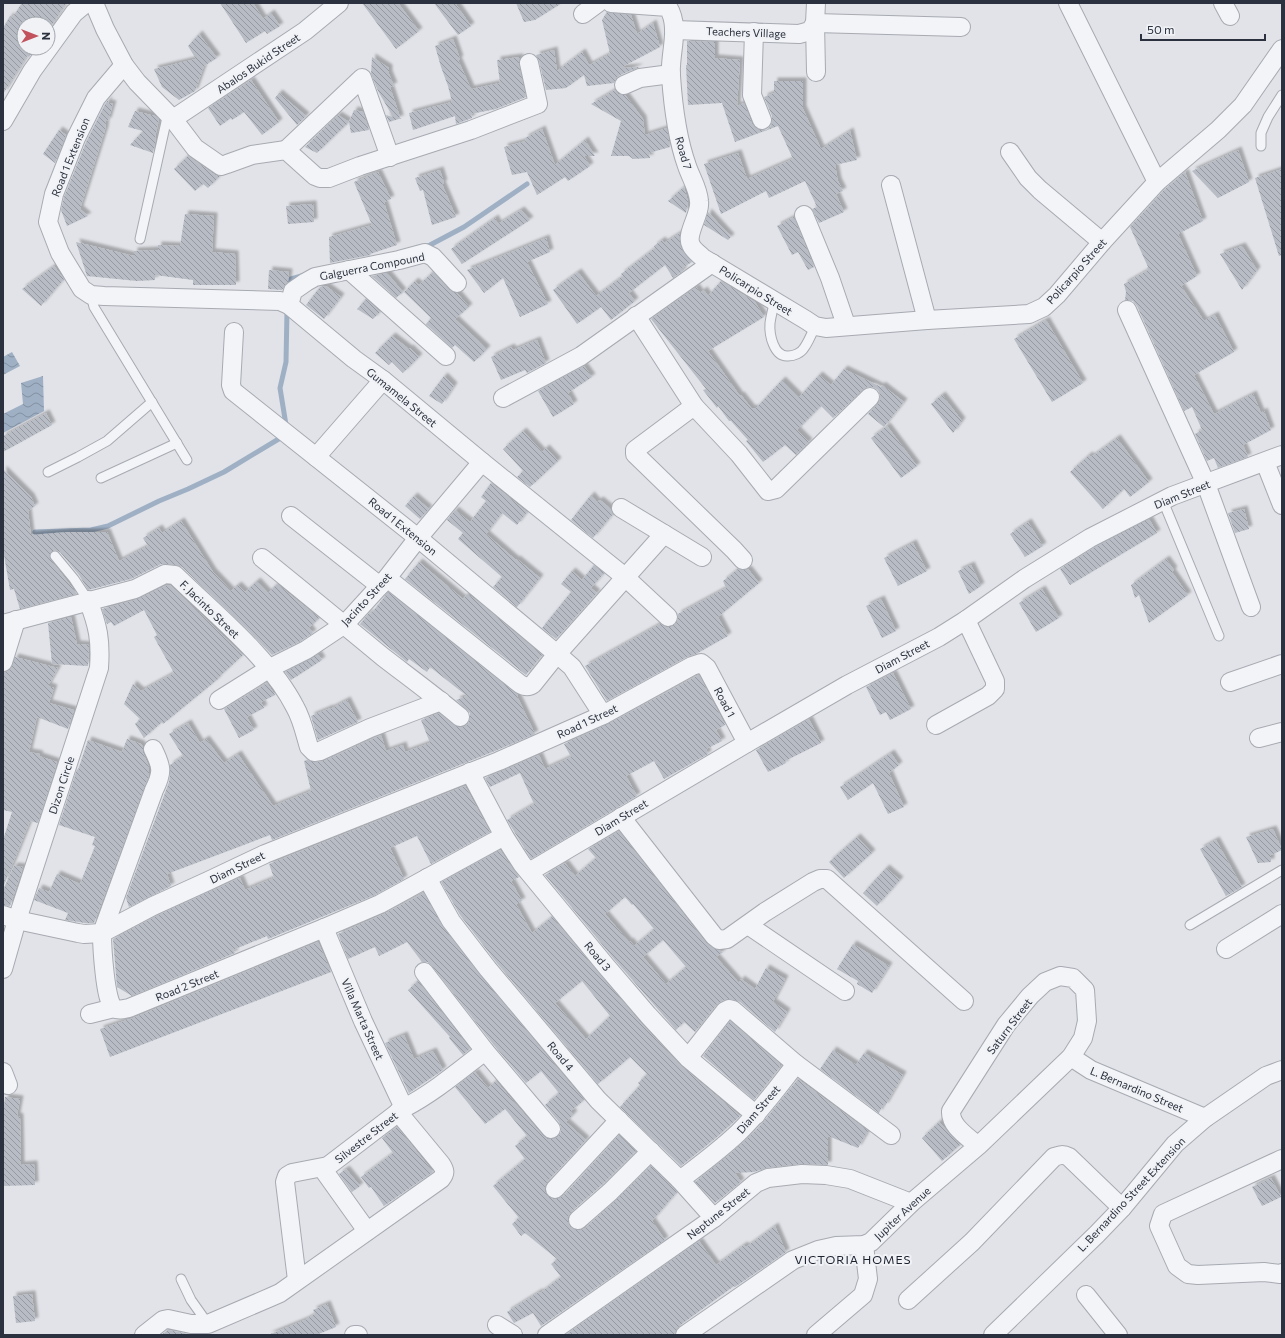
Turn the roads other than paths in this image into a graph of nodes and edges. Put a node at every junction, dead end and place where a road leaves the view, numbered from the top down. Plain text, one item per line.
1 (86, 3) edge
2 (94, 3) edge
3 (340, 3) edge
4 (598, 3) edge
5 (611, 3) edge
6 (816, 3) edge
7 (1068, 3) edge
8 (583, 14) dead end
9 (815, 24) junction
10 (961, 27) dead end
11 (674, 30) junction
12 (754, 32) junction
13 (1282, 49) edge
14 (529, 63) dead end
15 (124, 65) junction
16 (816, 72) dead end
17 (671, 74) junction
18 (624, 85) dead end
19 (1282, 95) edge
20 (170, 116) junction
21 (762, 120) dead end
22 (3, 121) edge
23 (1261, 146) dead end
24 (286, 150) junction
25 (1010, 152) dead end
26 (390, 157) junction
27 (1157, 182) junction
28 (891, 185) dead end
29 (804, 215) dead end
30 (140, 239) dead end
31 (1102, 242) junction
32 (712, 263) junction
33 (349, 270) junction
34 (457, 283) dead end
35 (91, 294) junction
36 (775, 302) junction
37 (289, 305) junction
38 (1127, 310) dead end
39 (636, 316) junction
40 (927, 320) junction
41 (846, 325) junction
42 (815, 326) junction
43 (234, 332) dead end
44 (446, 356) dead end
45 (383, 380) junction
46 (870, 397) dead end
47 (503, 398) dead end
48 (152, 402) junction
49 (694, 406) junction
50 (177, 443) junction
51 (1282, 455) edge
52 (316, 457) junction
53 (187, 460) dead end
54 (482, 462) junction
55 (1265, 462) junction
56 (48, 472) dead end
57 (101, 478) dead end
58 (1206, 484) junction
59 (1163, 501) junction
60 (1282, 505) edge
61 (621, 508) dead end
62 (291, 516) dead end
63 (664, 534) junction
64 (418, 538) junction
65 (55, 556) dead end
66 (702, 557) dead end
67 (262, 558) dead end
68 (743, 560) dead end
69 (625, 576) junction
70 (384, 582) junction
71 (88, 600) junction
72 (1251, 607) dead end
73 (668, 617) dead end
74 (966, 620) junction
75 (9, 622) edge
76 (345, 624) junction
77 (1219, 636) dead end
78 (557, 654) junction
79 (3, 662) edge
80 (701, 663) joint
81 (1282, 664) edge
82 (270, 668) junction
83 (1230, 682) dead end
84 (219, 700) dead end
85 (441, 701) junction
86 (603, 715) junction
87 (460, 717) dead end
88 (936, 725) dead end
89 (1282, 732) edge
90 (1259, 738) dead end
91 (747, 743) junction
92 (153, 749) dead end
93 (470, 772) junction
94 (621, 817) junction
95 (504, 836) junction
96 (1282, 870) edge
97 (529, 872) junction
98 (427, 878) junction
99 (1282, 914) edge
100 (10, 917) edge
101 (748, 925) junction
102 (1190, 925) dead end
103 (324, 928) junction
104 (102, 933) junction
105 (1226, 949) dead end
106 (3, 969) edge
107 (424, 972) dead end
108 (845, 991) dead end
109 (964, 1001) dead end
110 (114, 1008) junction
111 (90, 1014) dead end
112 (486, 1051) junction
113 (1071, 1056) junction
114 (688, 1058) junction
115 (796, 1064) junction
116 (1282, 1070) edge
117 (401, 1110) junction
118 (756, 1115) junction
119 (1205, 1118) junction
120 (619, 1120) junction
121 (551, 1129) dead end
122 (891, 1135) dead end
123 (978, 1146) junction
124 (651, 1151) junction
125 (1282, 1160) edge
126 (322, 1168) junction
127 (680, 1180) junction
128 (555, 1189) dead end
129 (911, 1203) junction
130 (1122, 1208) junction
131 (714, 1218) junction
132 (578, 1220) dead end
133 (368, 1231) junction
134 (864, 1245) junction
135 (1281, 1275) edge
136 (181, 1279) dead end
137 (297, 1280) junction
138 (1086, 1295) dead end
139 (908, 1300) dead end
140 (208, 1324) junction
141 (497, 1326) dead end
142 (144, 1335) edge
143 (354, 1335) edge
144 (358, 1335) edge
145 (513, 1335) edge
146 (547, 1335) edge
147 (686, 1335) edge
148 (816, 1335) edge
149 (993, 1335) edge
150 (1118, 1335) edge

1 - 22 street
2 - 15 street
3 - 20 street, Abalos Bukid Street
4 - 8 street
5 - 11 street, Road 7
6 - 9 street
7 - 27 street
9 - 10 street
9 - 12 street, Teachers Village
9 - 16 street
11 - 12 street, Teachers Village
11 - 17 street, Road 7
12 - 21 street
13 - 27 street, Policarpio Street
14 - 26 street
15 - 20 street
15 - 35 street, Road 1 Extension
17 - 18 street
17 - 32 street, Road 7
19 - 23 lane
20 - 24 street
20 - 30 lane
24 - 26 street
24 - 26 street
25 - 31 street
27 - 31 street, Policarpio Street
28 - 40 street
29 - 41 street
31 - 40 street, Policarpio Street
32 - 36 street, Policarpio Street
32 - 39 street
33 - 34 street, Galguerra Compound
33 - 37 street, Galguerra Compound
33 - 44 street
35 - 37 street, Gumamela Street
35 - 48 lane
36 - 42 street, Policarpio Street
36 - 42 lane
37 - 45 street, Gumamela Street
38 - 58 street
39 - 47 street
39 - 49 street
40 - 41 street, Policarpio Street
41 - 42 street, Policarpio Street
43 - 52 street, Road 1 Extension
45 - 52 street
45 - 54 street, Gumamela Street
46 - 49 street
48 - 50 lane
48 - 56 lane
49 - 68 street
50 - 53 lane
50 - 57 lane
51 - 55 street, Diam Street
52 - 64 street, Road 1 Extension
54 - 64 street, Jacinto Street
54 - 69 street, Gumamela Street
55 - 58 street, Diam Street
55 - 60 street
58 - 59 street, Diam Street
58 - 72 street
59 - 74 street, Diam Street
59 - 77 lane
61 - 63 street
62 - 70 street
63 - 66 street
63 - 69 street
64 - 70 street, Jacinto Street
64 - 78 street, Road 1 Extension
65 - 71 lane
67 - 76 street
69 - 73 street, Gumamela Street
69 - 78 street
70 - 76 street, Jacinto Street
70 - 78 street
71 - 75 street, F. Jacinto Street
71 - 82 street, F. Jacinto Street
71 - 100 street, Dizon Circle
74 - 88 street
74 - 91 street, Diam Street
75 - 79 street
76 - 82 street, Jacinto Street
76 - 85 street
78 - 86 street, Road 1 Extension
80 - 86 street, Road 1 Street
80 - 91 street, Road 1
81 - 83 street
82 - 84 street, Jacinto Street
82 - 85 street, F. Jacinto Street
85 - 87 street
86 - 93 street, Road 1 Street
89 - 90 street
91 - 94 street, Diam Street
92 - 104 street
93 - 95 street, Road 3
93 - 104 street, Diam Street
94 - 97 street, Diam Street
94 - 101 street
95 - 97 street, Road 3
95 - 98 street, Road 2 Street
96 - 102 lane
97 - 114 street, Road 3
98 - 103 street, Road 2 Street
98 - 120 street, Road 4
99 - 105 street
100 - 104 street, Diam Street
100 - 106 street, Dizon Circle
101 - 108 street
101 - 109 street
103 - 110 street, Road 2 Street
103 - 117 street, Villa Marta Street
104 - 110 street
107 - 112 street
110 - 111 street, Road 2 Street
112 - 117 street, Silvestre Street
112 - 121 street
113 - 119 street, L. Bernardino Street
113 - 123 street, Jupiter Avenue
113 - 123 street, Saturn Street
114 - 115 street
114 - 118 street, Road 3
115 - 118 street, Diam Street
115 - 122 street
116 - 119 street, L. Bernardino Street Extension
117 - 126 street, Silvestre Street
117 - 133 street, Villa Marta Street
118 - 127 street, Diam Street
119 - 130 street, L. Bernardino Street Extension
120 - 124 street, Road 4
120 - 128 street
123 - 129 street, Jupiter Avenue
124 - 127 street, Road 4
124 - 132 street
125 - 135 street
126 - 133 street
126 - 137 street, Silvestre Street
127 - 131 street, Road 4
129 - 131 street, Neptune Street
129 - 134 street, Jupiter Avenue
130 - 139 street
130 - 149 street, L. Bernardino Street Extension
131 - 146 street, Neptune Street
133 - 137 street
134 - 147 street, Jupiter Avenue
134 - 148 street
136 - 140 lane
137 - 140 street
138 - 150 street
140 - 142 street
141 - 145 street
143 - 144 street

